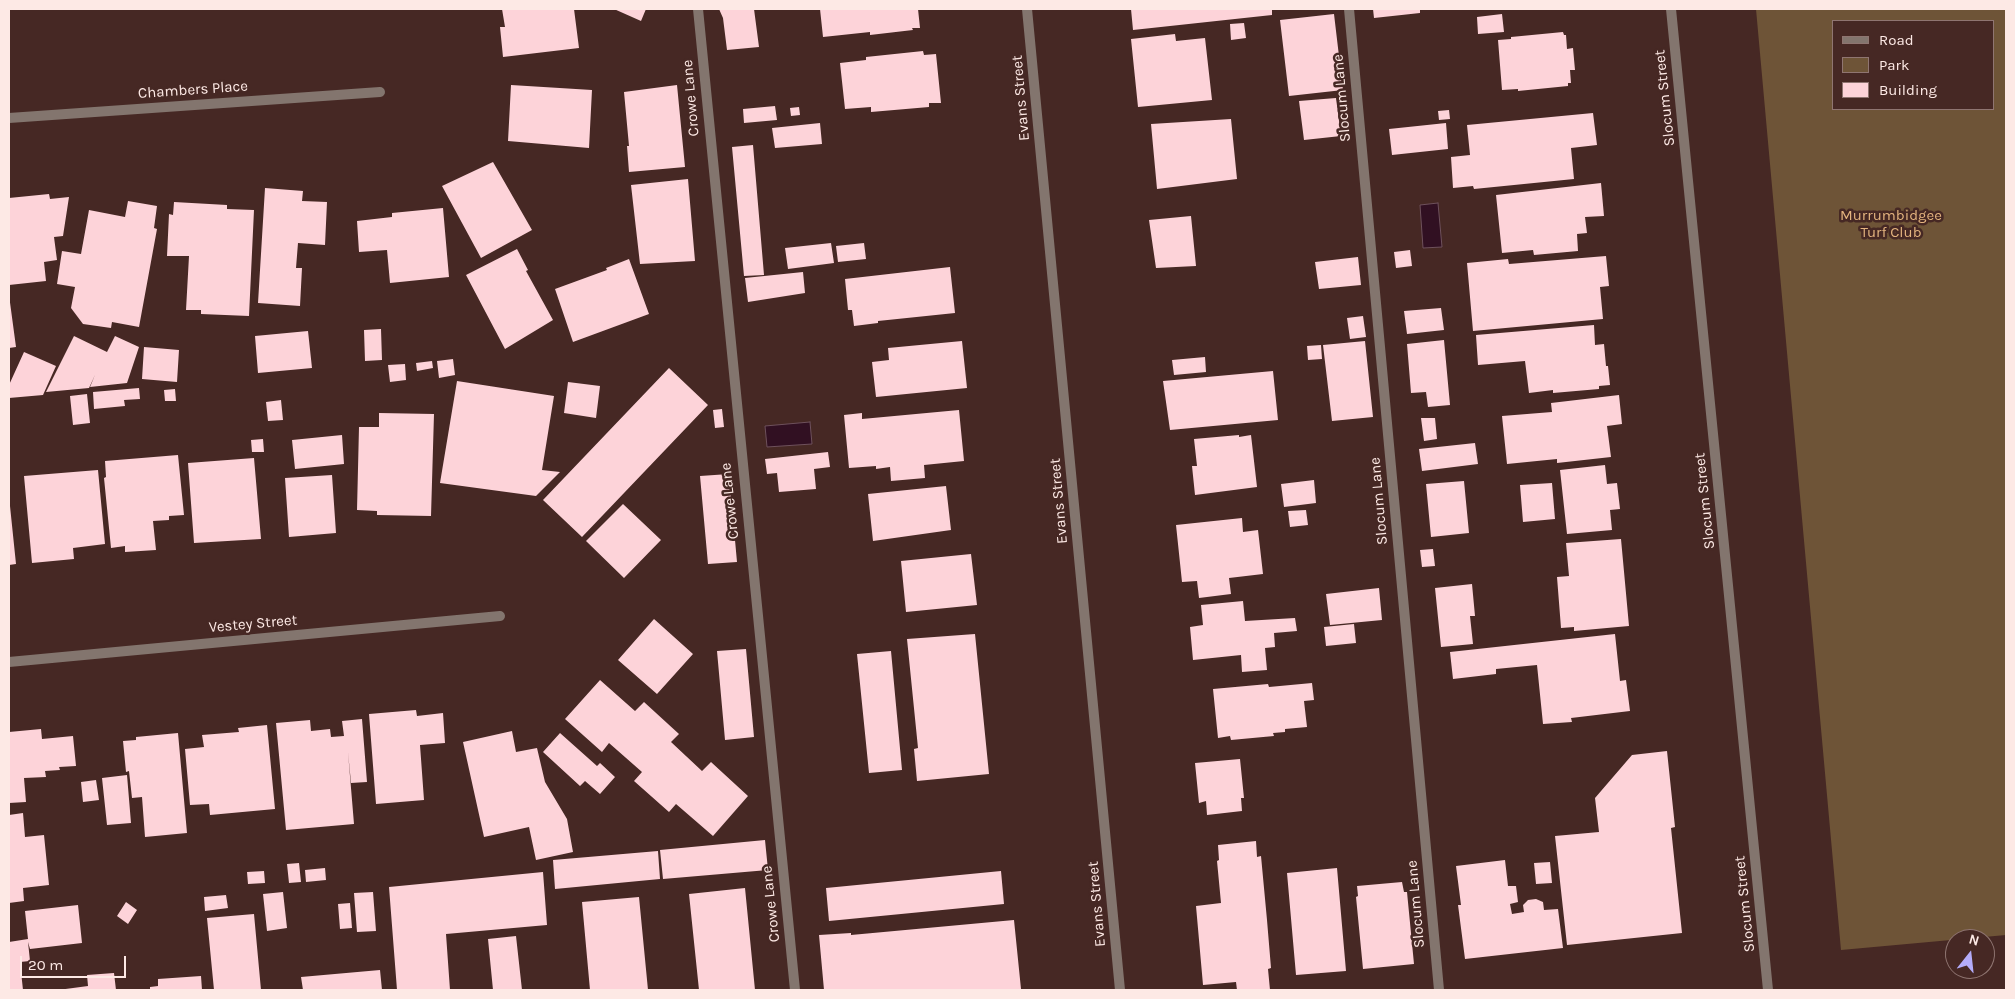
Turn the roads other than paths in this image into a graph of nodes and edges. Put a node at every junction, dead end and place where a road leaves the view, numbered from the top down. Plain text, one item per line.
1 (698, 9) edge
2 (1027, 9) edge
3 (1349, 9) edge
4 (1671, 9) edge
5 (380, 92) dead end
6 (9, 118) edge
7 (500, 616) dead end
8 (9, 662) edge
9 (795, 990) edge
10 (1120, 990) edge
11 (1438, 990) edge
12 (1768, 990) edge

1 - 9 street, Crowe Lane
2 - 10 street, Evans Street
3 - 11 street, Slocum Lane
4 - 12 street, Slocum Street
5 - 6 street, Chambers Place
7 - 8 street, Vestey Street

